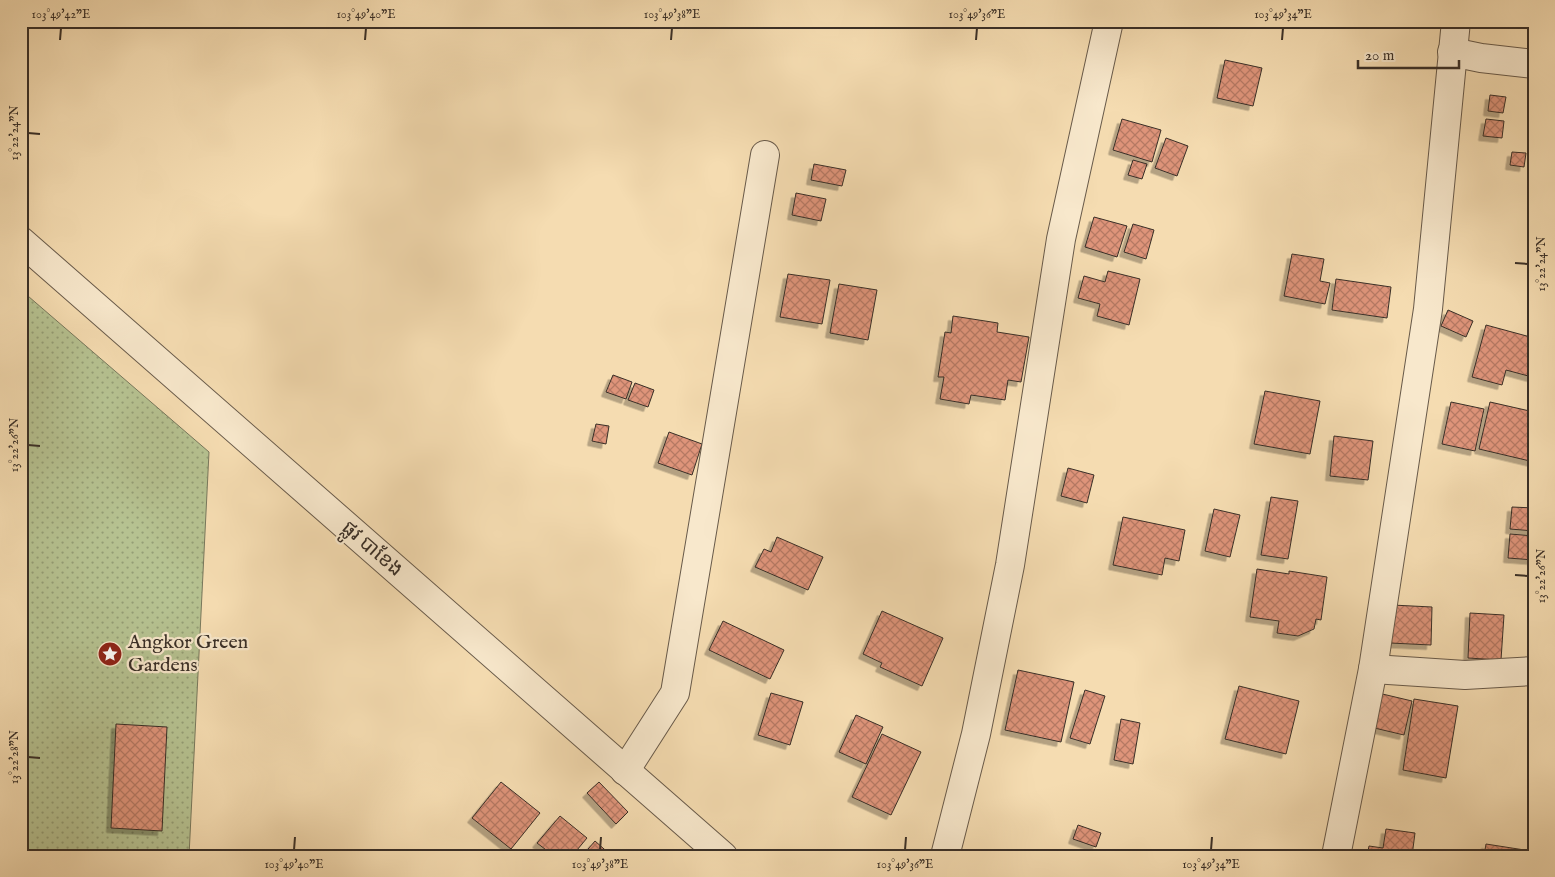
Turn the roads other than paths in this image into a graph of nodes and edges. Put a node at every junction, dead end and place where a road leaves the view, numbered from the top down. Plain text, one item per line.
1 (1110, 21) edge
2 (1456, 21) edge
3 (1452, 52) junction
4 (1534, 64) edge
5 (765, 155) dead end
6 (21, 242) edge
7 (1374, 668) junction
8 (1534, 671) edge
9 (625, 771) junction
10 (722, 856) edge
11 (945, 856) edge
12 (1336, 856) edge

1 - 11 street
2 - 3 street
3 - 4 street
3 - 7 street
5 - 9 street
6 - 9 street, ផ្លូវ បាខែង
7 - 8 street
7 - 12 street
9 - 10 street, ផ្លូវ បាខែង

